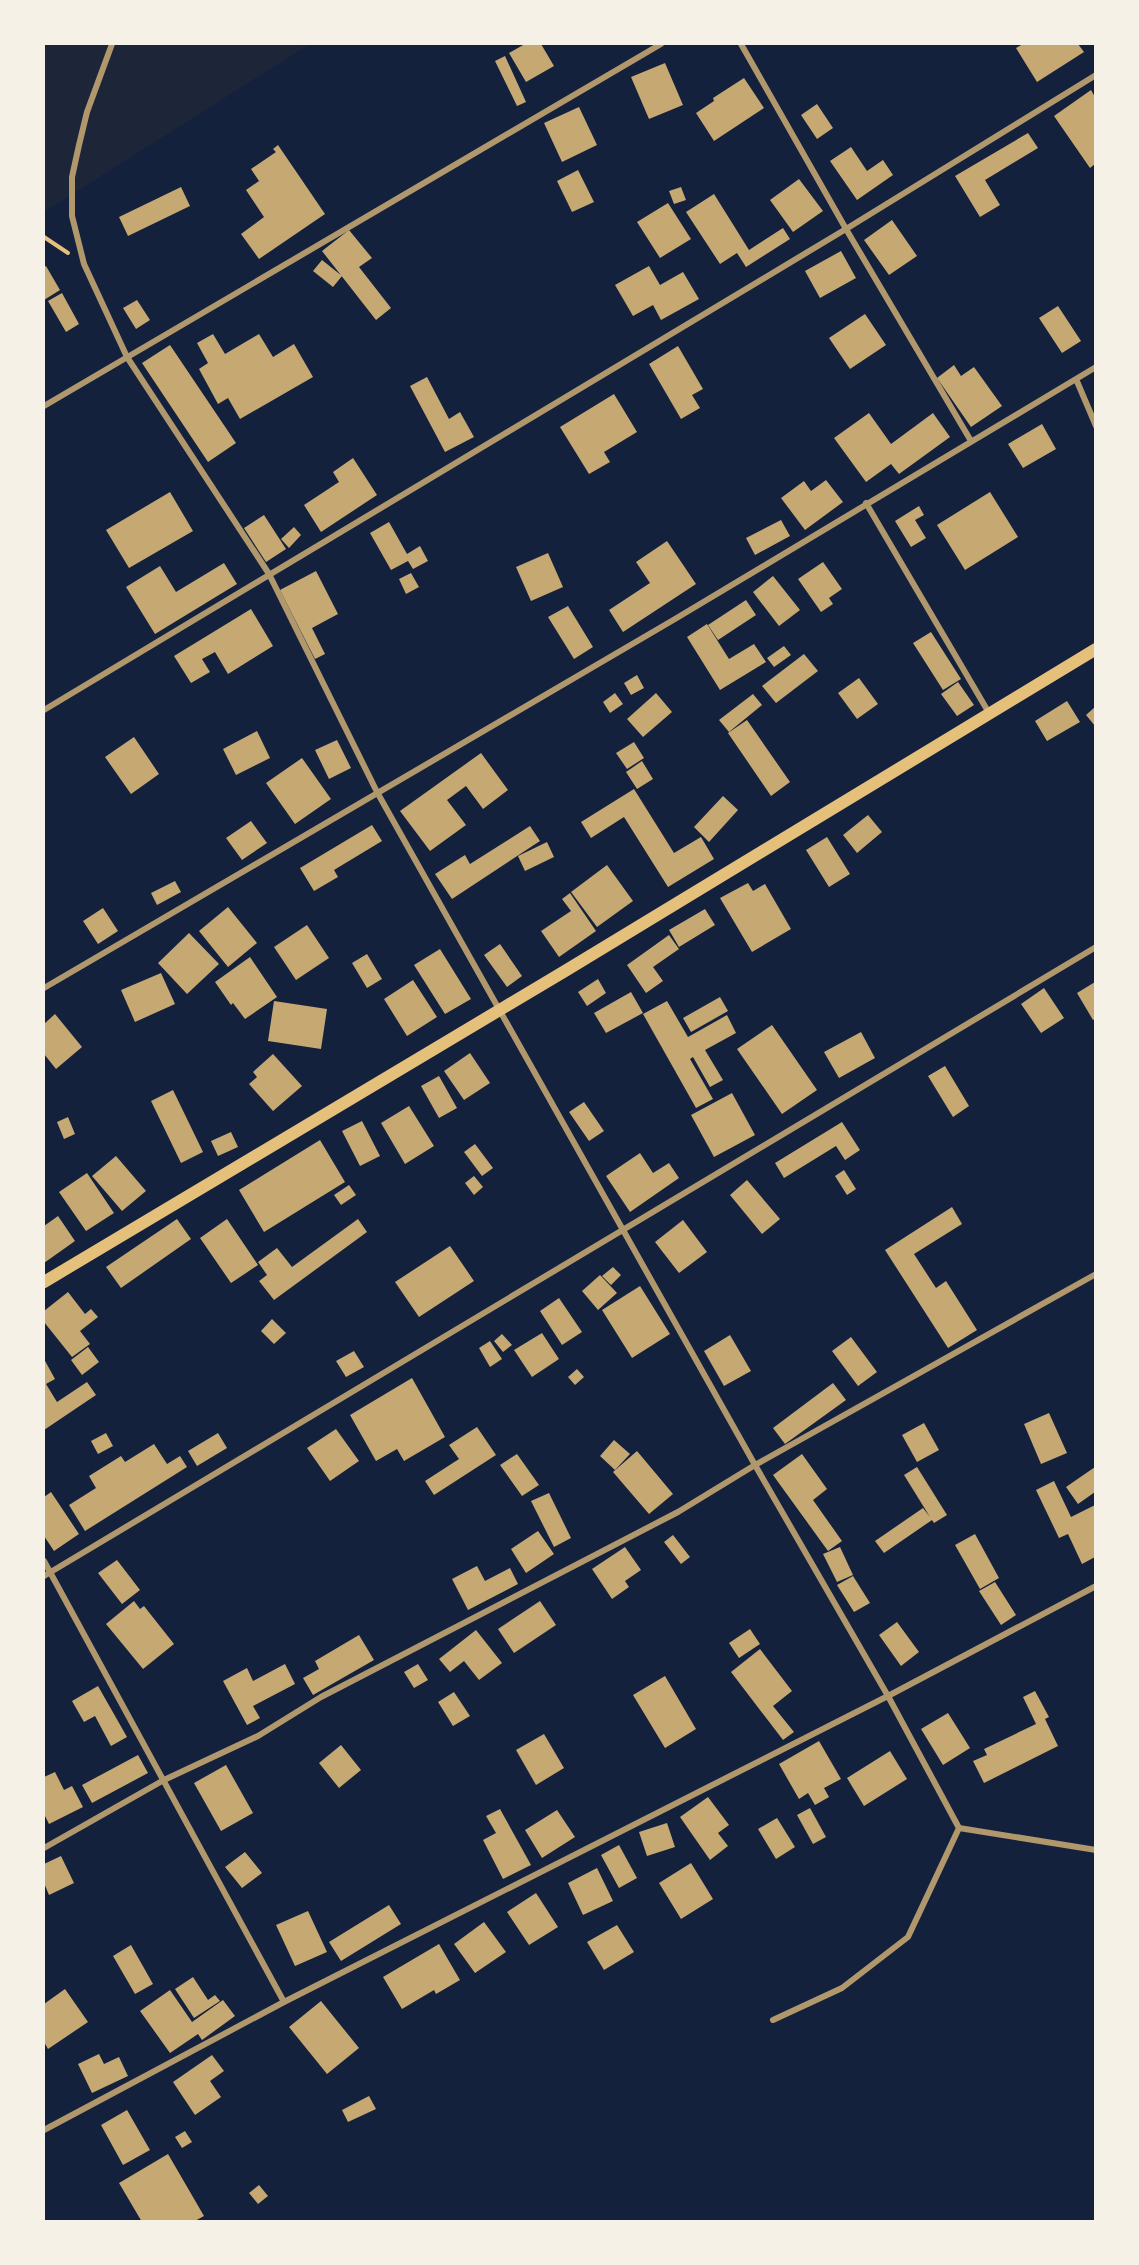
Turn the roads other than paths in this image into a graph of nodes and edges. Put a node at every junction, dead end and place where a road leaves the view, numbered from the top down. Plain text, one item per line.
1 (112, 44) edge
2 (661, 44) edge
3 (741, 44) edge
4 (1095, 75) edge
5 (846, 229) junction
6 (127, 357) junction
7 (1095, 367) edge
8 (1076, 380) junction
9 (44, 406) edge
10 (1095, 426) edge
11 (971, 441) junction
12 (867, 503) junction
13 (269, 574) junction
14 (1095, 649) edge
15 (44, 710) edge
16 (989, 713) junction
17 (377, 792) junction
18 (1095, 947) edge
19 (44, 988) edge
20 (500, 1010) junction
21 (623, 1229) junction
22 (1095, 1274) edge
23 (44, 1282) edge
24 (755, 1465) junction
25 (44, 1560) edge
26 (47, 1574) edge
27 (1095, 1586) edge
28 (888, 1696) junction
29 (164, 1780) junction
30 (959, 1828) junction
31 (44, 1848) edge
32 (1095, 1850) edge
33 (284, 2001) junction
34 (773, 2020) dead end
35 (44, 2130) edge

1 - 6 street
2 - 6 street
3 - 5 street
4 - 5 street
5 - 11 street
5 - 13 street
6 - 9 street
6 - 13 street
7 - 8 street
8 - 10 street
8 - 11 street
11 - 12 street
12 - 16 street
12 - 17 street
13 - 15 street
13 - 17 street
14 - 16 main road
16 - 20 main road
17 - 19 street
17 - 20 street
18 - 21 street
20 - 21 street
20 - 23 main road
21 - 24 street
21 - 26 street
22 - 24 street
24 - 28 street
24 - 29 street
25 - 26 street
26 - 29 street
27 - 28 street
28 - 30 street
28 - 33 street
29 - 31 street
29 - 33 street
30 - 32 street
30 - 34 street
33 - 35 street

